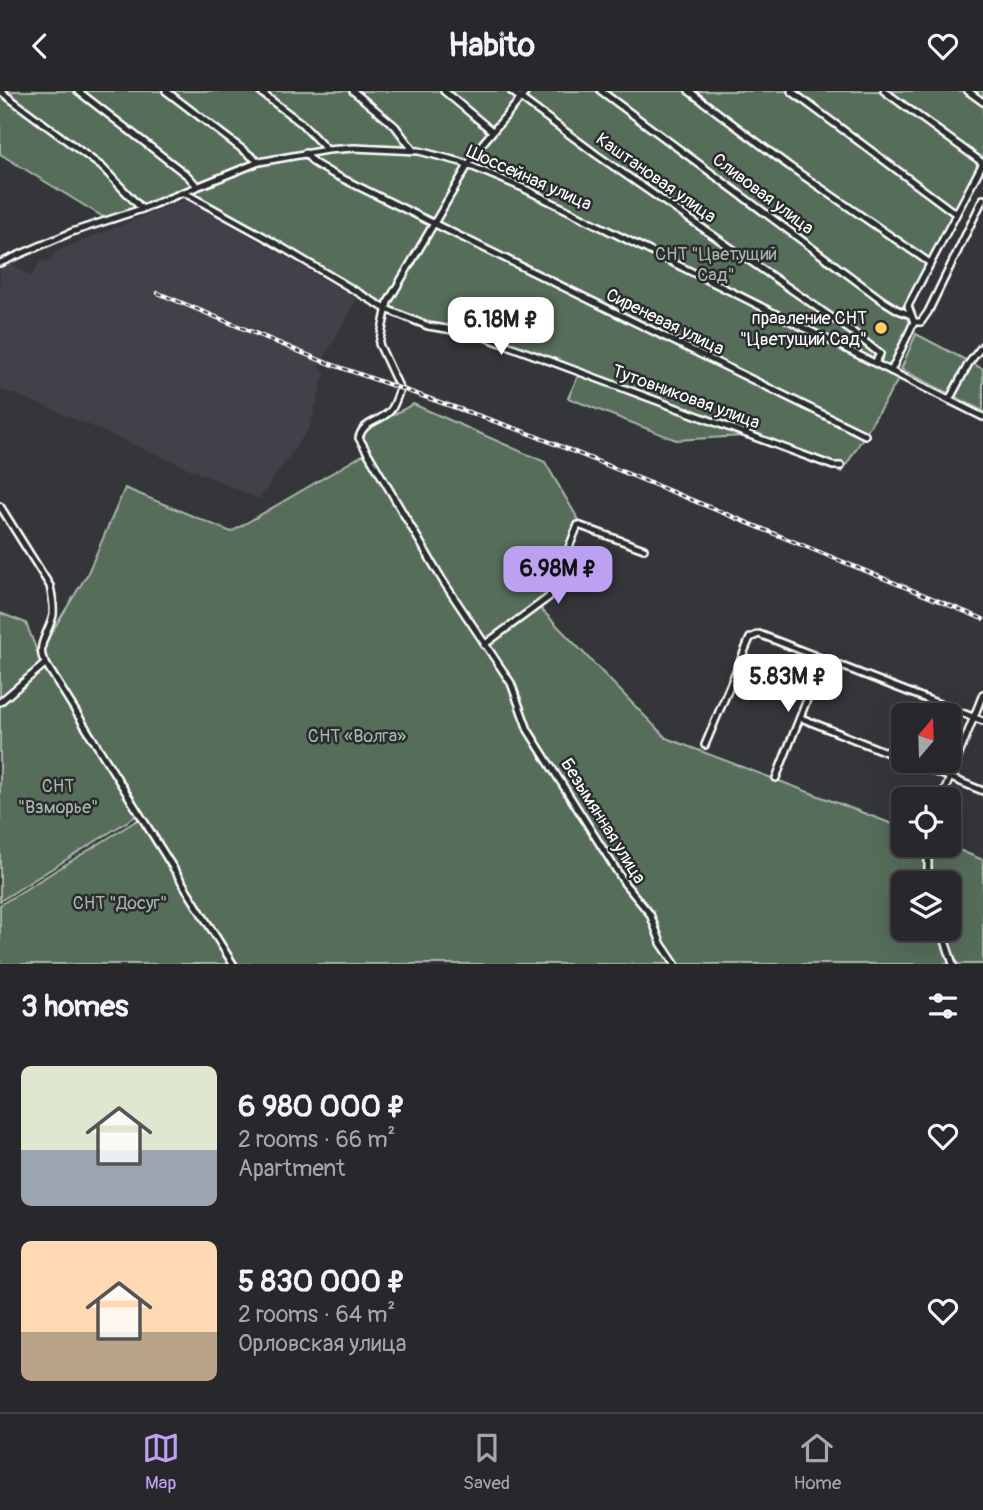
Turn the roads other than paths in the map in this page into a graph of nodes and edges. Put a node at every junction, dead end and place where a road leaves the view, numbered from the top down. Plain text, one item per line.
1 (0, 91) edge
2 (78, 91) edge
3 (166, 91) edge
4 (259, 91) edge
5 (353, 91) edge
6 (443, 91) edge
7 (511, 91) edge
8 (527, 91) edge
9 (601, 91) edge
10 (689, 91) edge
11 (791, 91) edge
12 (884, 91) edge
13 (968, 91) edge
14 (521, 99) junction
15 (983, 102) edge
16 (492, 131) junction
17 (327, 150) junction
18 (413, 150) junction
19 (305, 153) junction
20 (259, 162) junction
21 (983, 163) edge
22 (470, 166) junction
23 (197, 186) junction
24 (183, 192) junction
25 (983, 199) edge
26 (142, 209) junction
27 (956, 214) junction
28 (436, 225) junction
29 (0, 263) edge
30 (930, 263) junction
31 (386, 309) junction
32 (913, 319) junction
33 (983, 345) edge
34 (875, 363) junction
35 (891, 371) junction
36 (950, 400) junction
37 (983, 417) edge
38 (865, 435) dead end
39 (841, 466) dead end
40 (0, 506) edge
41 (644, 549) dead end
42 (484, 645) junction
43 (823, 659) junction
44 (46, 663) junction
45 (983, 694) edge
46 (0, 702) edge
47 (800, 717) junction
48 (974, 717) junction
49 (983, 721) edge
50 (705, 745) dead end
51 (891, 754) edge
52 (940, 773) edge
53 (950, 777) junction
54 (776, 778) dead end
55 (946, 787) edge
56 (983, 791) edge
57 (944, 941) edge
58 (233, 964) edge
59 (675, 964) edge
60 (953, 964) edge

1 - 26 street
2 - 23 street
3 - 20 street
4 - 17 street
5 - 18 street
6 - 16 street
7 - 14 street, Каштановая улица
8 - 14 street
9 - 32 street, Сливовая улица
10 - 30 street
11 - 27 street
12 - 21 street
13 - 15 street
14 - 16 street
14 - 34 street, Каштановая улица
16 - 22 street
17 - 18 street, Шоссейная улица
17 - 19 street, Шоссейная улица
18 - 22 street, Шоссейная улица
19 - 20 street, Шоссейная улица
19 - 28 street, Сиреневая улица
20 - 23 street, Шоссейная улица
21 - 27 street
22 - 28 street
22 - 34 street, Шоссейная улица
23 - 24 street, Шоссейная улица
24 - 26 street, Шоссейная улица
24 - 31 street, Тутовниковая улица
25 - 32 street
26 - 29 street, Шоссейная улица
27 - 30 street
28 - 31 street
28 - 38 street, Сиреневая улица
30 - 32 street
31 - 39 street, Тутовниковая улица
31 - 42 street, Безымянная улица
32 - 35 street
33 - 36 street
34 - 35 street, Шоссейная улица
35 - 36 street, Шоссейная улица
36 - 37 street, Шоссейная улица
40 - 44 street
41 - 42 street
42 - 59 street, Безымянная улица
43 - 47 street
43 - 48 street
43 - 50 street
44 - 46 street
44 - 58 street
45 - 48 street
47 - 51 street
47 - 54 street
48 - 49 street
48 - 53 street
52 - 53 street
53 - 55 street
53 - 56 street
57 - 60 street

